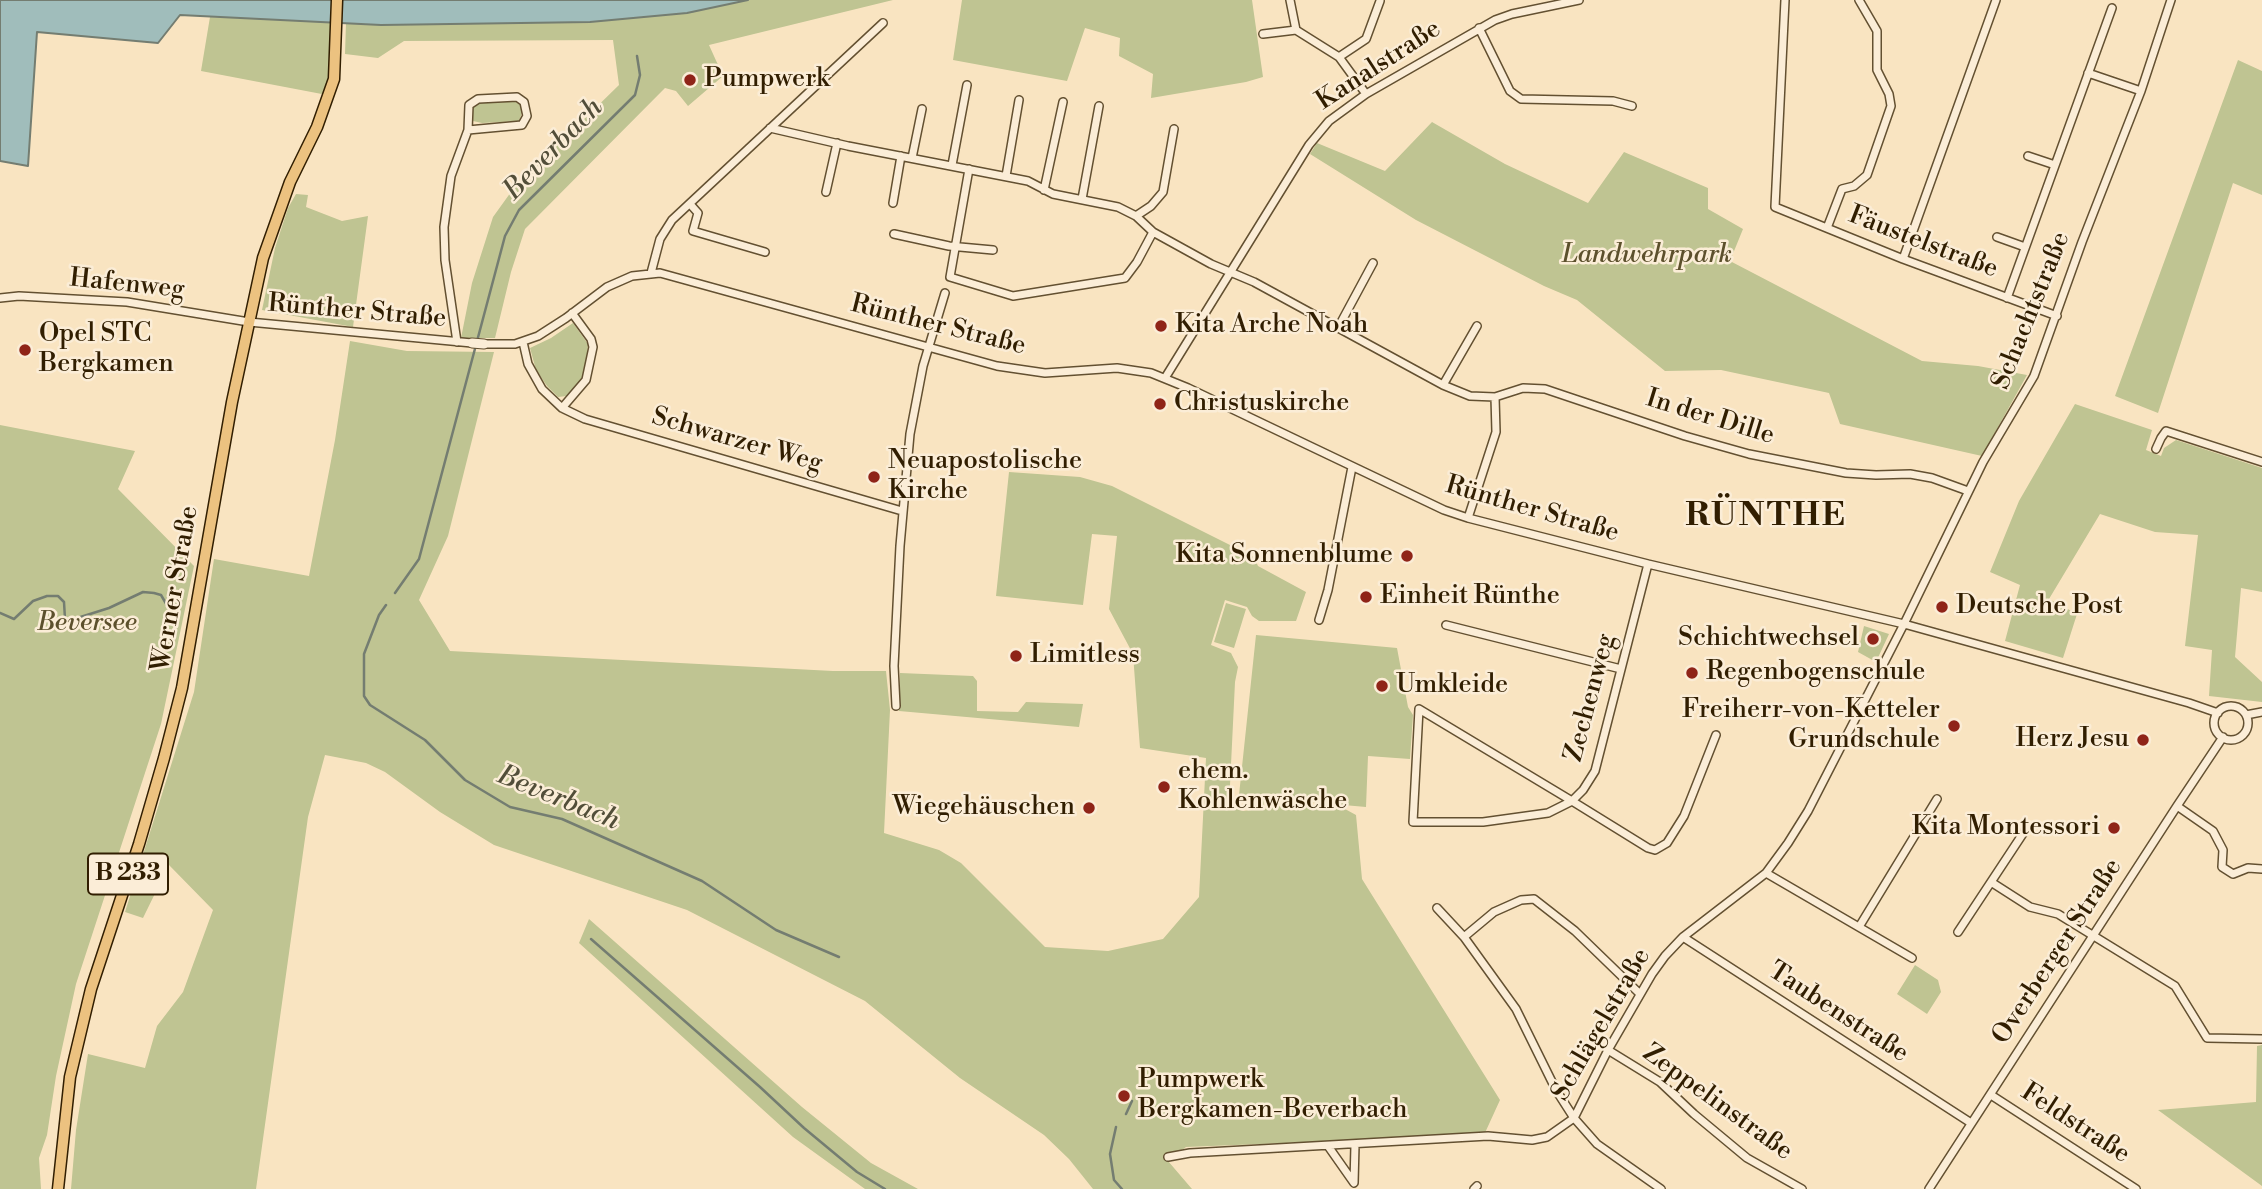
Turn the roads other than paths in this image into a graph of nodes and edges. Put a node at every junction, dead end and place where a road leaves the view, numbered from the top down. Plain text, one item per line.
1 (337, 0) edge
2 (1290, 0) edge
3 (1528, 0) edge
4 (1579, 0) edge
5 (1785, 0) edge
6 (1859, 0) edge
7 (1996, 0) edge
8 (2171, 0) edge
9 (1380, 1) edge
10 (2112, 8) dead end
11 (1531, 9) junction
12 (883, 23) dead end
13 (1479, 28) junction
14 (1296, 30) junction
15 (1263, 34) dead end
16 (1339, 57) junction
17 (2088, 73) junction
18 (967, 85) dead end
19 (2141, 91) junction
20 (1366, 94) junction
21 (1019, 100) dead end
22 (1063, 102) dead end
23 (1099, 106) dead end
24 (1632, 106) dead end
25 (922, 109) dead end
26 (770, 128) junction
27 (1174, 129) dead end
28 (468, 130) junction
29 (837, 143) junction
30 (901, 156) junction
31 (2028, 156) dead end
32 (912, 158) junction
33 (952, 165) junction
34 (2055, 165) junction
35 (969, 169) junction
36 (1006, 176) junction
37 (1044, 190) junction
38 (826, 191) dead end
39 (1082, 199) junction
40 (893, 203) dead end
41 (690, 204) junction
42 (1136, 216) junction
43 (1827, 228) junction
44 (1153, 232) junction
45 (894, 234) dead end
46 (1997, 236) dead end
47 (957, 246) junction
48 (2025, 247) junction
49 (993, 250) dead end
50 (765, 252) dead end
51 (1903, 259) junction
52 (1373, 263) dead end
53 (1232, 272) junction
54 (651, 273) junction
55 (945, 293) dead end
56 (0, 298) edge
57 (2007, 298) junction
58 (572, 313) junction
59 (2057, 316) junction
60 (249, 323) junction
61 (1476, 326) dead end
62 (1338, 328) junction
63 (457, 342) junction
64 (523, 342) junction
65 (472, 343) joint
66 (484, 344) joint
67 (929, 348) junction
68 (1165, 378) junction
69 (1443, 385) junction
70 (1495, 397) junction
71 (562, 408) junction
72 (2156, 449) dead end
73 (2262, 462) edge
74 (1352, 467) junction
75 (1968, 491) junction
76 (902, 511) junction
77 (1468, 518) junction
78 (1648, 564) junction
79 (1319, 620) dead end
80 (1904, 624) junction
81 (1446, 625) dead end
82 (1621, 669) junction
83 (896, 706) dead end
84 (2262, 712) edge
85 (2218, 713) junction
86 (2246, 715) junction
87 (1716, 735) dead end
88 (2223, 737) junction
89 (1937, 799) dead end
90 (1572, 801) junction
91 (2176, 806) junction
92 (2024, 832) dead end
93 (2262, 869) edge
94 (1766, 873) junction
95 (1991, 882) junction
96 (1437, 908) dead end
97 (1858, 927) junction
98 (1958, 932) dead end
99 (1464, 937) junction
100 (1683, 937) junction
101 (2092, 937) junction
102 (1912, 958) dead end
103 (1640, 994) junction
104 (2262, 1040) edge
105 (1608, 1050) junction
106 (1990, 1095) junction
107 (1574, 1118) junction
108 (1971, 1123) junction
109 (1355, 1145) junction
110 (1328, 1146) junction
111 (1168, 1157) dead end
112 (1356, 1186) edge
113 (58, 1189) edge
114 (1661, 1189) edge
115 (1802, 1189) edge
116 (1929, 1189) edge
117 (2136, 1189) edge

1 - 60 main road, Werner Straße / B 233
2 - 14 street
3 - 11 street
4 - 11 street, Kanalstraße
5 - 43 street, Fäustelstraße
6 - 43 street
7 - 51 street
8 - 19 street, Schachtstraße
9 - 16 street
10 - 17 street
11 - 13 street, Kanalstraße
12 - 26 street
13 - 20 street, Kanalstraße
13 - 24 street
14 - 15 street
14 - 16 street
16 - 20 street
17 - 19 street
17 - 34 street
18 - 33 street
19 - 59 street, Schachtstraße
20 - 53 street, Kanalstraße
21 - 36 street
22 - 37 street
23 - 39 street
25 - 32 street
26 - 29 street
26 - 41 street
27 - 42 street
28 - 28 street
28 - 63 street
29 - 30 street
29 - 38 street
30 - 32 street
30 - 40 street
31 - 34 street
32 - 33 street
33 - 35 street
34 - 48 street
35 - 36 street
35 - 47 street
36 - 37 street
37 - 39 street
39 - 42 street
41 - 50 street
41 - 54 street
42 - 44 street, In der Dille
43 - 51 street, Fäustelstraße
44 - 47 street
44 - 53 street, In der Dille
45 - 47 street
46 - 48 street
47 - 49 street
48 - 57 street
51 - 57 street, Fäustelstraße
52 - 62 street
53 - 62 street, In der Dille
53 - 68 street, Kanalstraße
54 - 58 street, Rünther Straße
54 - 67 street, Rünther Straße
55 - 67 street
56 - 60 street, Hafenweg
57 - 59 street, Fäustelstraße
58 - 64 street, Rünther Straße
58 - 71 street
59 - 75 street, Schachtstraße
60 - 63 street, Rünther Straße
60 - 113 main road, Werner Straße / B 233
61 - 69 street
62 - 69 street, In der Dille
63 - 65 street, Rünther Straße
64 - 66 street, Rünther Straße
64 - 71 street, Schwarzer Weg
65 - 66 street, Rünther Straße
67 - 68 street, Rünther Straße
67 - 76 street
68 - 74 street, Rünther Straße
69 - 70 street, In der Dille
70 - 75 street, In der Dille
70 - 77 street
71 - 76 street, Schwarzer Weg
72 - 73 street
74 - 77 street, Rünther Straße
74 - 79 street
75 - 80 street, Schachtstraße
76 - 83 street
77 - 78 street, Rünther Straße
78 - 80 street, Rünther Straße
78 - 82 street, Zechenweg
80 - 85 street, Rünther Straße
80 - 94 street, Schlägelstraße
81 - 82 street
82 - 90 street, Zechenweg
84 - 86 street, Rünther Straße
85 - 86 street, Rünther Straße
85 - 88 street
86 - 88 street
87 - 90 street
88 - 91 street, Overberger Straße
89 - 97 street
90 - 90 street, Zechenweg
91 - 93 street
91 - 101 street, Overberger Straße
92 - 95 street
94 - 97 street
94 - 100 street, Schlägelstraße
95 - 98 street
95 - 101 street
96 - 99 street
97 - 102 street
99 - 103 street
99 - 107 street
100 - 103 street, Schlägelstraße
100 - 108 street, Taubenstraße
101 - 104 street
101 - 106 street, Overberger Straße
103 - 105 street, Schlägelstraße
105 - 107 street, Schlägelstraße
105 - 115 street, Zeppelinstraße
106 - 108 street, Overberger Straße
106 - 117 street, Feldstraße
107 - 109 street, Schlägelstraße
107 - 114 street
108 - 116 street, Overberger Straße
109 - 110 street, Schlägelstraße
109 - 112 street
110 - 111 street, Schlägelstraße
110 - 112 street

